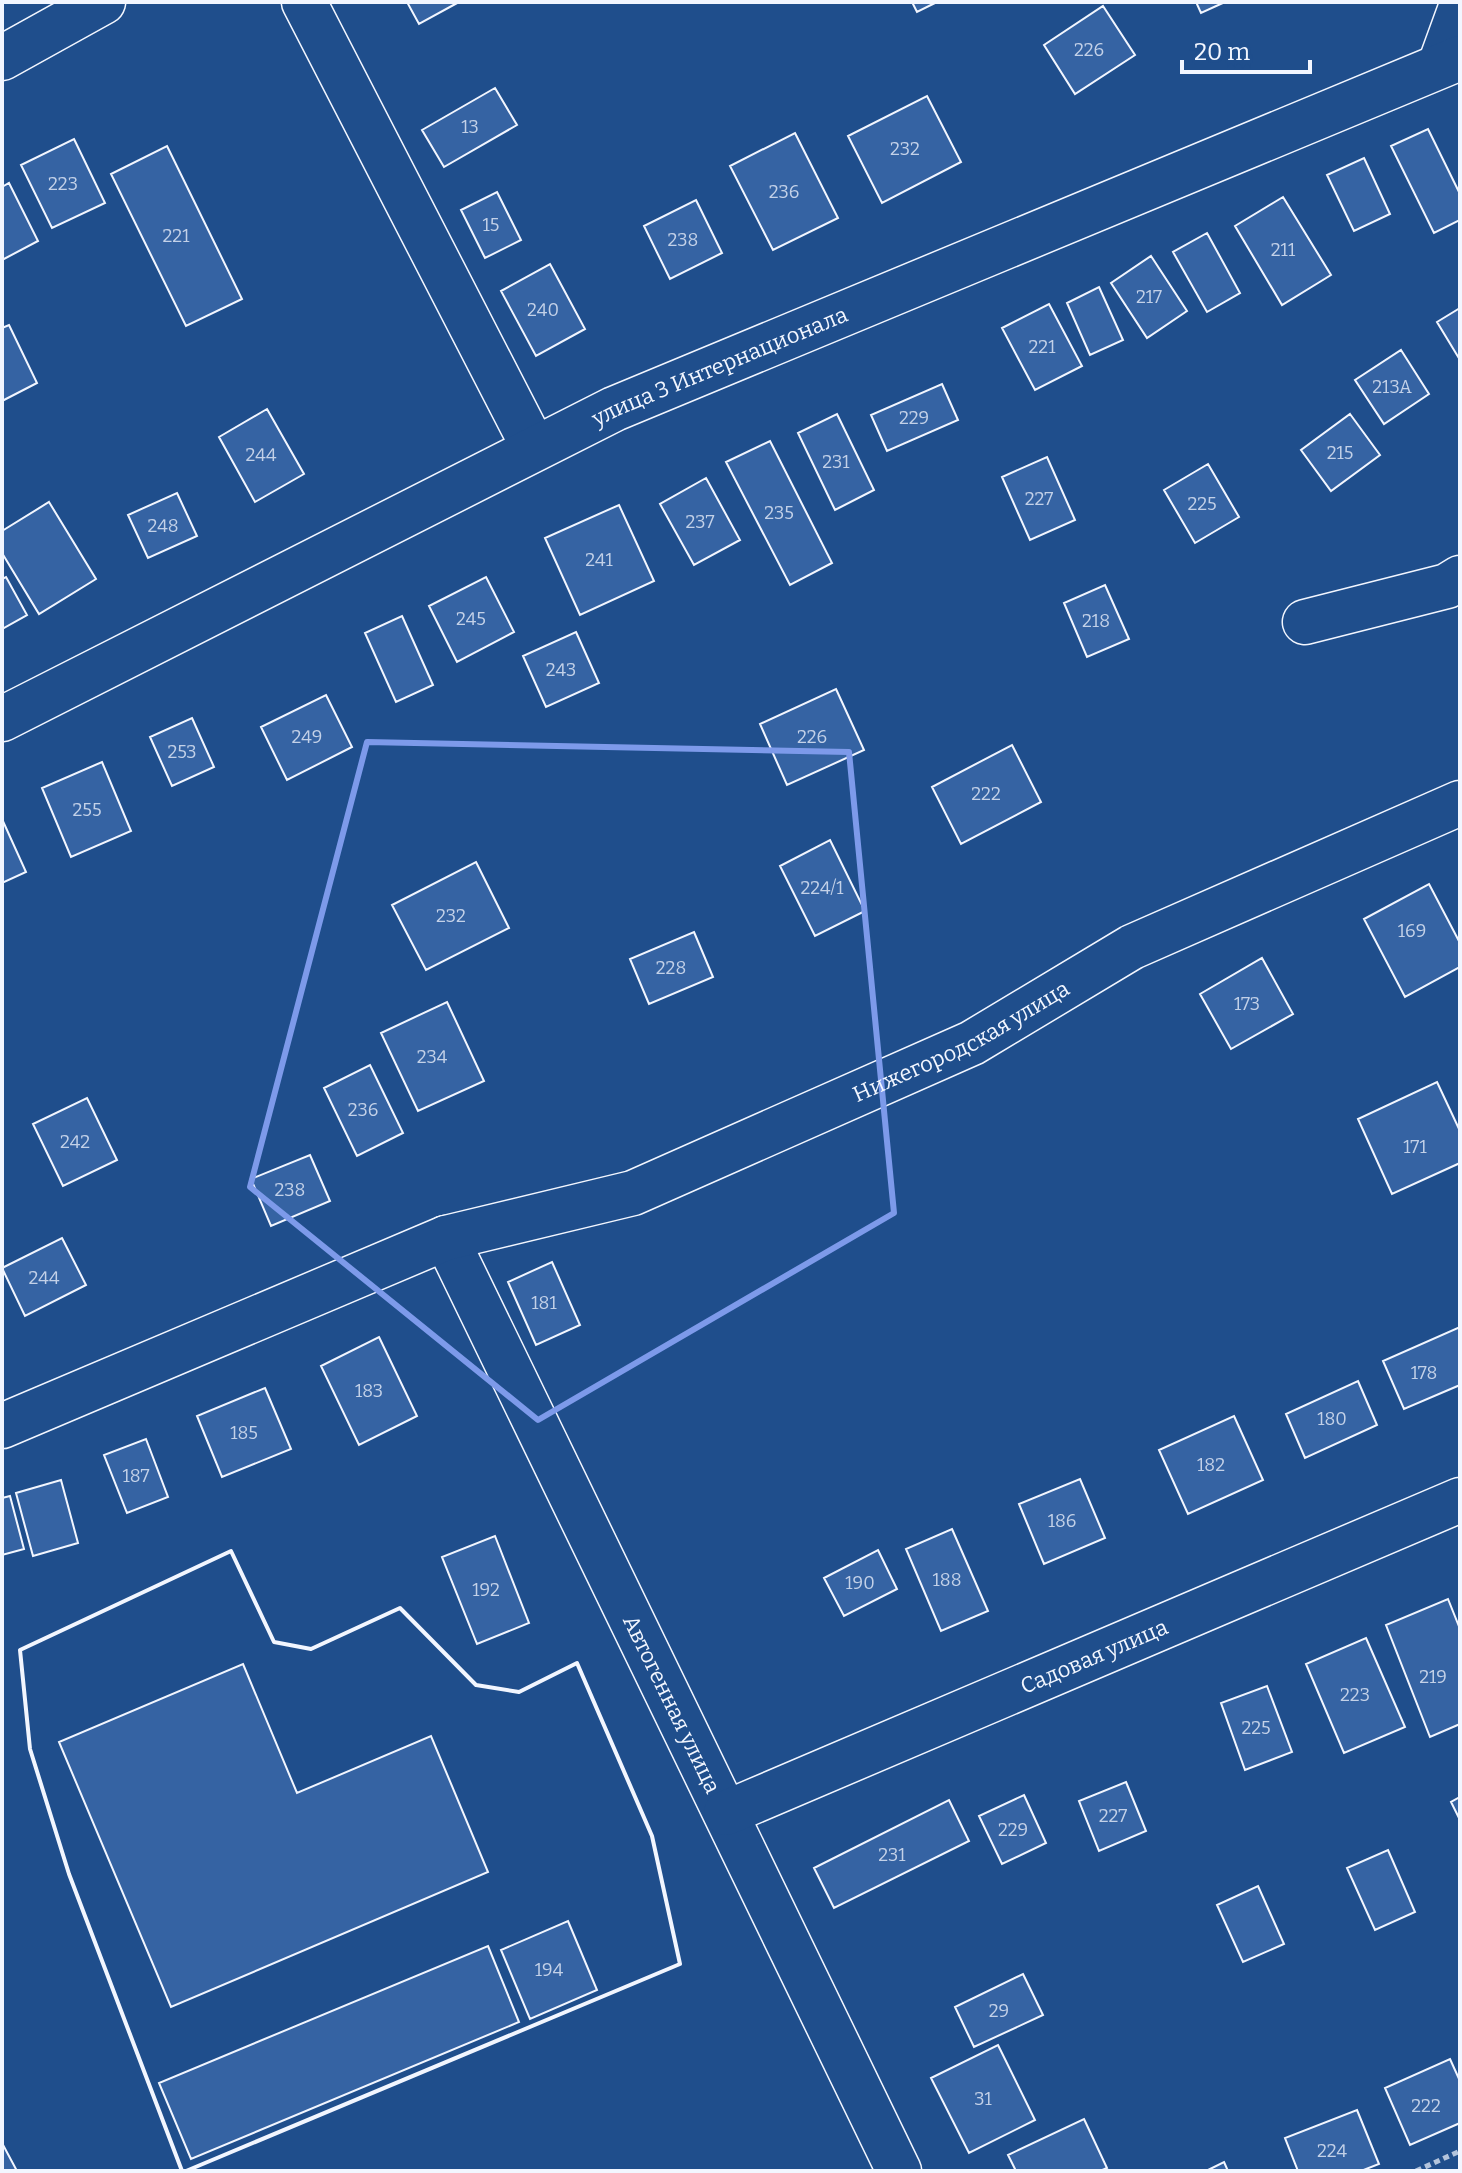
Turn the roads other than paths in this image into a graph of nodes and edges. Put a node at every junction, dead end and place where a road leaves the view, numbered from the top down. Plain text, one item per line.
1 (103, 2) edge
2 (304, 2) edge
3 (1460, 10) edge
4 (2, 58) edge
5 (1450, 62) edge
6 (534, 448) junction
7 (1460, 578) edge
8 (1305, 622) dead end
9 (2, 719) edge
10 (1460, 803) edge
11 (446, 1238) junction
12 (2, 1426) edge
13 (1460, 1500) edge
14 (726, 1813) junction
15 (899, 2171) edge

1 - 4 street
2 - 6 street
3 - 5 street
5 - 6 street, улица 3 Интернационала
6 - 9 street, улица 3 Интернационала
7 - 8 street
10 - 11 street, Нижегородская улица
11 - 12 street, Нижегородская улица
11 - 14 street, Автогенная улица
13 - 14 street, Садовая улица
14 - 15 street, Автогенная улица

